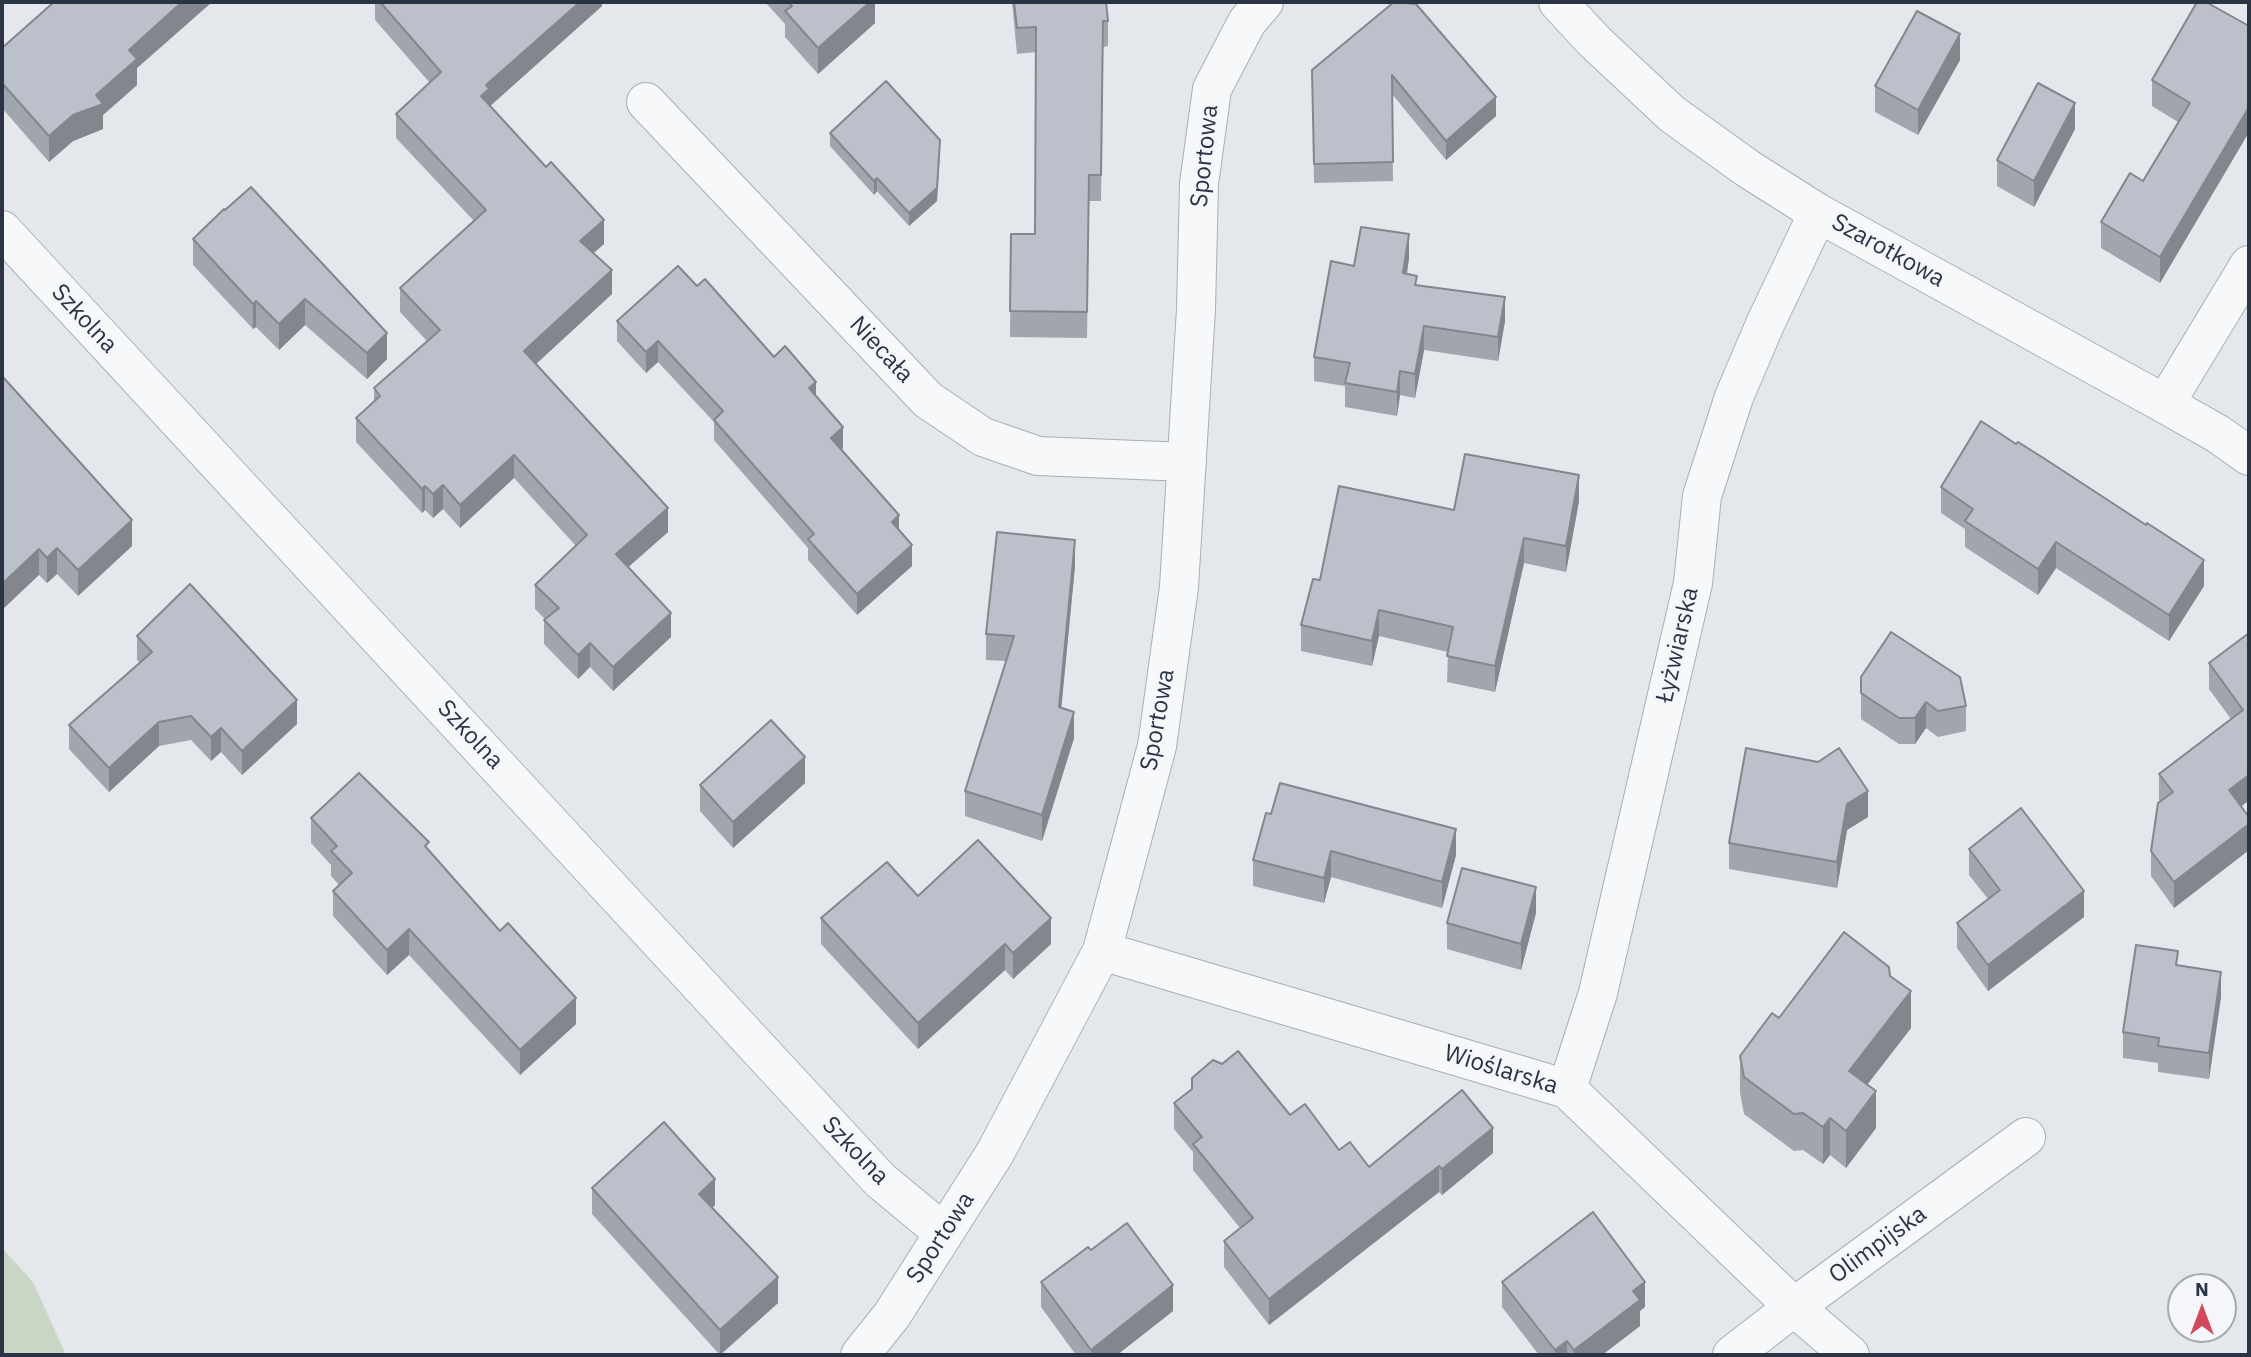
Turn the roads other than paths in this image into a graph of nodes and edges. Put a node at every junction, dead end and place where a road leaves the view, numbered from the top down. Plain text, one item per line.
1 (1558, 2) edge
2 (1250, 8) edge
3 (646, 102) dead end
4 (1818, 213) junction
5 (2, 230) edge
6 (2249, 265) edge
7 (2165, 404) junction
8 (2249, 456) edge
9 (1187, 462) junction
10 (1102, 951) junction
11 (1567, 1089) junction
12 (2026, 1137) dead end
13 (944, 1233) junction
14 (1794, 1307) junction
15 (860, 1355) edge
16 (1732, 1355) edge
17 (1850, 1355) edge

1 - 4 street, Szarotkowa
2 - 9 street, Sportowa
3 - 9 street, Niecała
4 - 7 street, Szarotkowa
4 - 11 street, Łyżwiarska
5 - 13 street, Szkolna
6 - 7 street
7 - 8 street, Szarotkowa
9 - 10 street, Sportowa
10 - 11 street, Wioślarska
10 - 13 street, Sportowa
11 - 14 street, Wioślarska
12 - 14 street, Olimpijska
13 - 15 street, Sportowa
14 - 16 street, Olimpijska
14 - 17 street, Wioślarska

